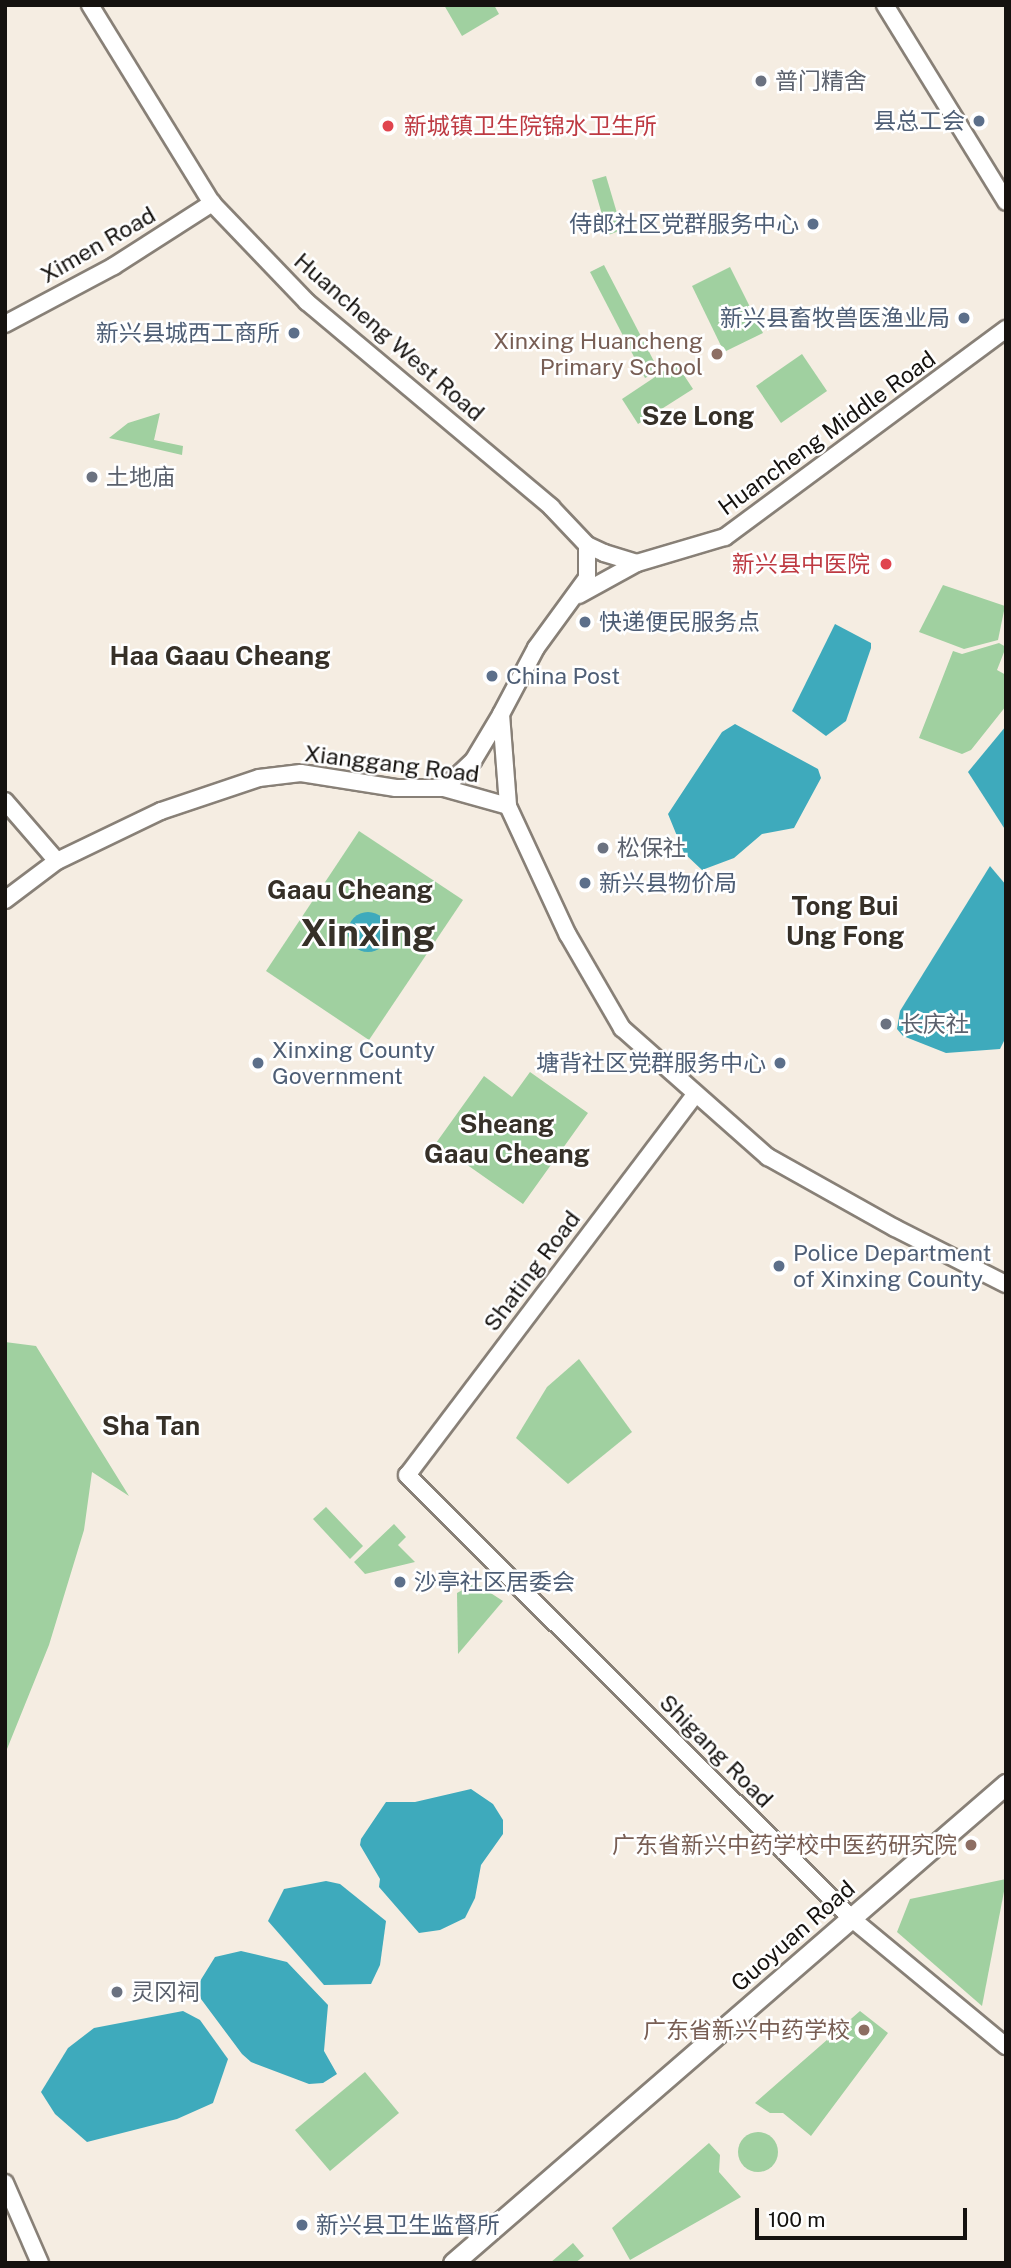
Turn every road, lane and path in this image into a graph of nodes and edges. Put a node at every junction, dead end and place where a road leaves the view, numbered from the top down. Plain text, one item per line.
1 (90, 5) edge
2 (886, 5) edge
3 (1006, 202) edge
4 (212, 203) junction
5 (5, 324) edge
6 (1006, 329) edge
7 (587, 545) junction
8 (637, 563) junction
9 (577, 596) junction
10 (501, 714) junction
11 (444, 788) junction
12 (5, 801) edge
13 (508, 806) junction
14 (57, 861) junction
15 (5, 900) edge
16 (694, 1096) junction
17 (1006, 1284) edge
18 (407, 1475) joint
19 (1006, 1784) edge
20 (851, 1918) junction
21 (1006, 2046) edge
22 (5, 2183) edge
23 (40, 2263) edge
24 (453, 2263) edge

1 - 4 street, Huancheng West Road
2 - 3 street
4 - 5 street, Ximen Road
4 - 7 street, Huancheng West Road
6 - 8 street, Huancheng Middle Road
7 - 8 street
7 - 9 street
8 - 9 street, Huancheng Middle Road
9 - 10 street
10 - 11 street
10 - 13 street
11 - 13 street, Xianggang Road
11 - 14 street, Xianggang Road
12 - 14 street
13 - 16 street
14 - 15 street, Xianggang Road
16 - 17 street
16 - 18 street, Shating Road
18 - 20 street, Shigang Road
19 - 20 street, Guoyuan Road
20 - 21 street, Shigang Road
20 - 24 street, Guoyuan Road
22 - 23 street

